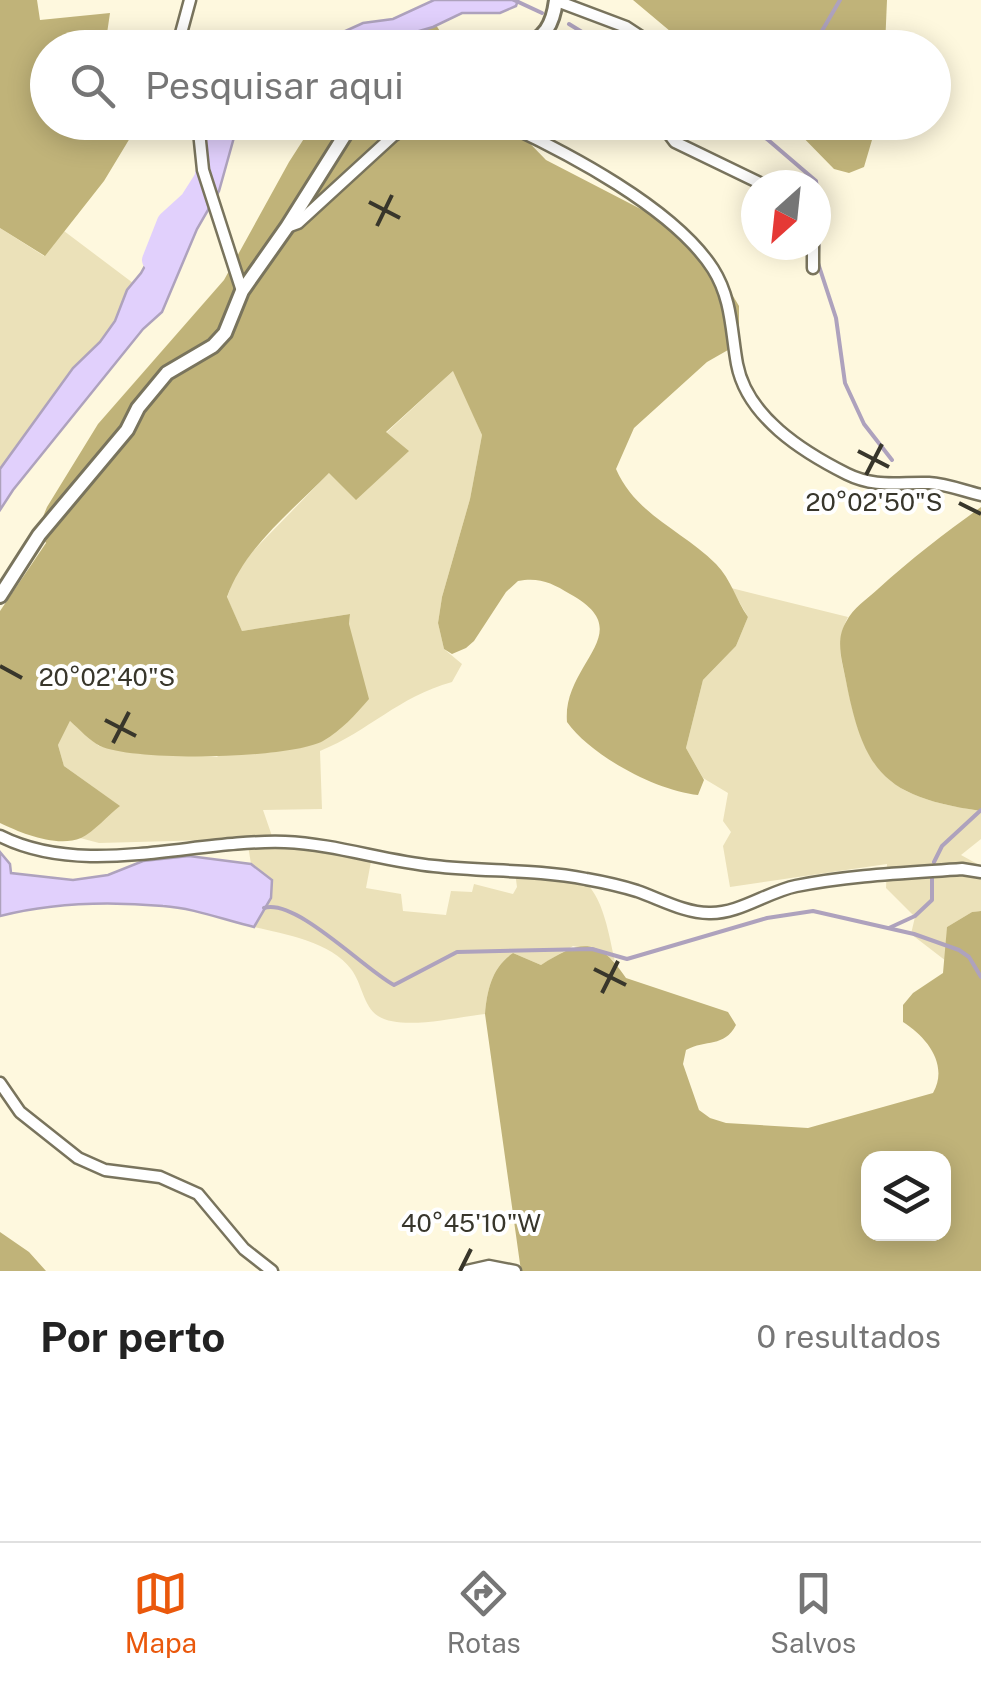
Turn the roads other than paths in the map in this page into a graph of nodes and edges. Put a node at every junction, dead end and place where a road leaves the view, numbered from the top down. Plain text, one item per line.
1 (190, 0) edge
2 (557, 1) edge
3 (182, 30) edge
4 (547, 30) edge
5 (632, 30) edge
6 (200, 140) edge
7 (342, 140) edge
8 (390, 140) edge
9 (538, 140) edge
10 (674, 140) edge
11 (741, 174) edge
12 (287, 227) junction
13 (813, 260) edge
14 (813, 268) dead end
15 (242, 291) junction
16 (981, 496) edge
17 (0, 596) edge
18 (0, 836) edge
19 (981, 872) edge
20 (0, 1083) edge
21 (272, 1271) edge
22 (467, 1271) edge
23 (515, 1271) edge

1 - 3 street
2 - 4 street
2 - 5 street
6 - 15 street
7 - 12 street
8 - 12 street
9 - 16 street
10 - 11 street
12 - 15 street
13 - 14 street
15 - 17 street
18 - 19 street
20 - 21 street
22 - 23 street

